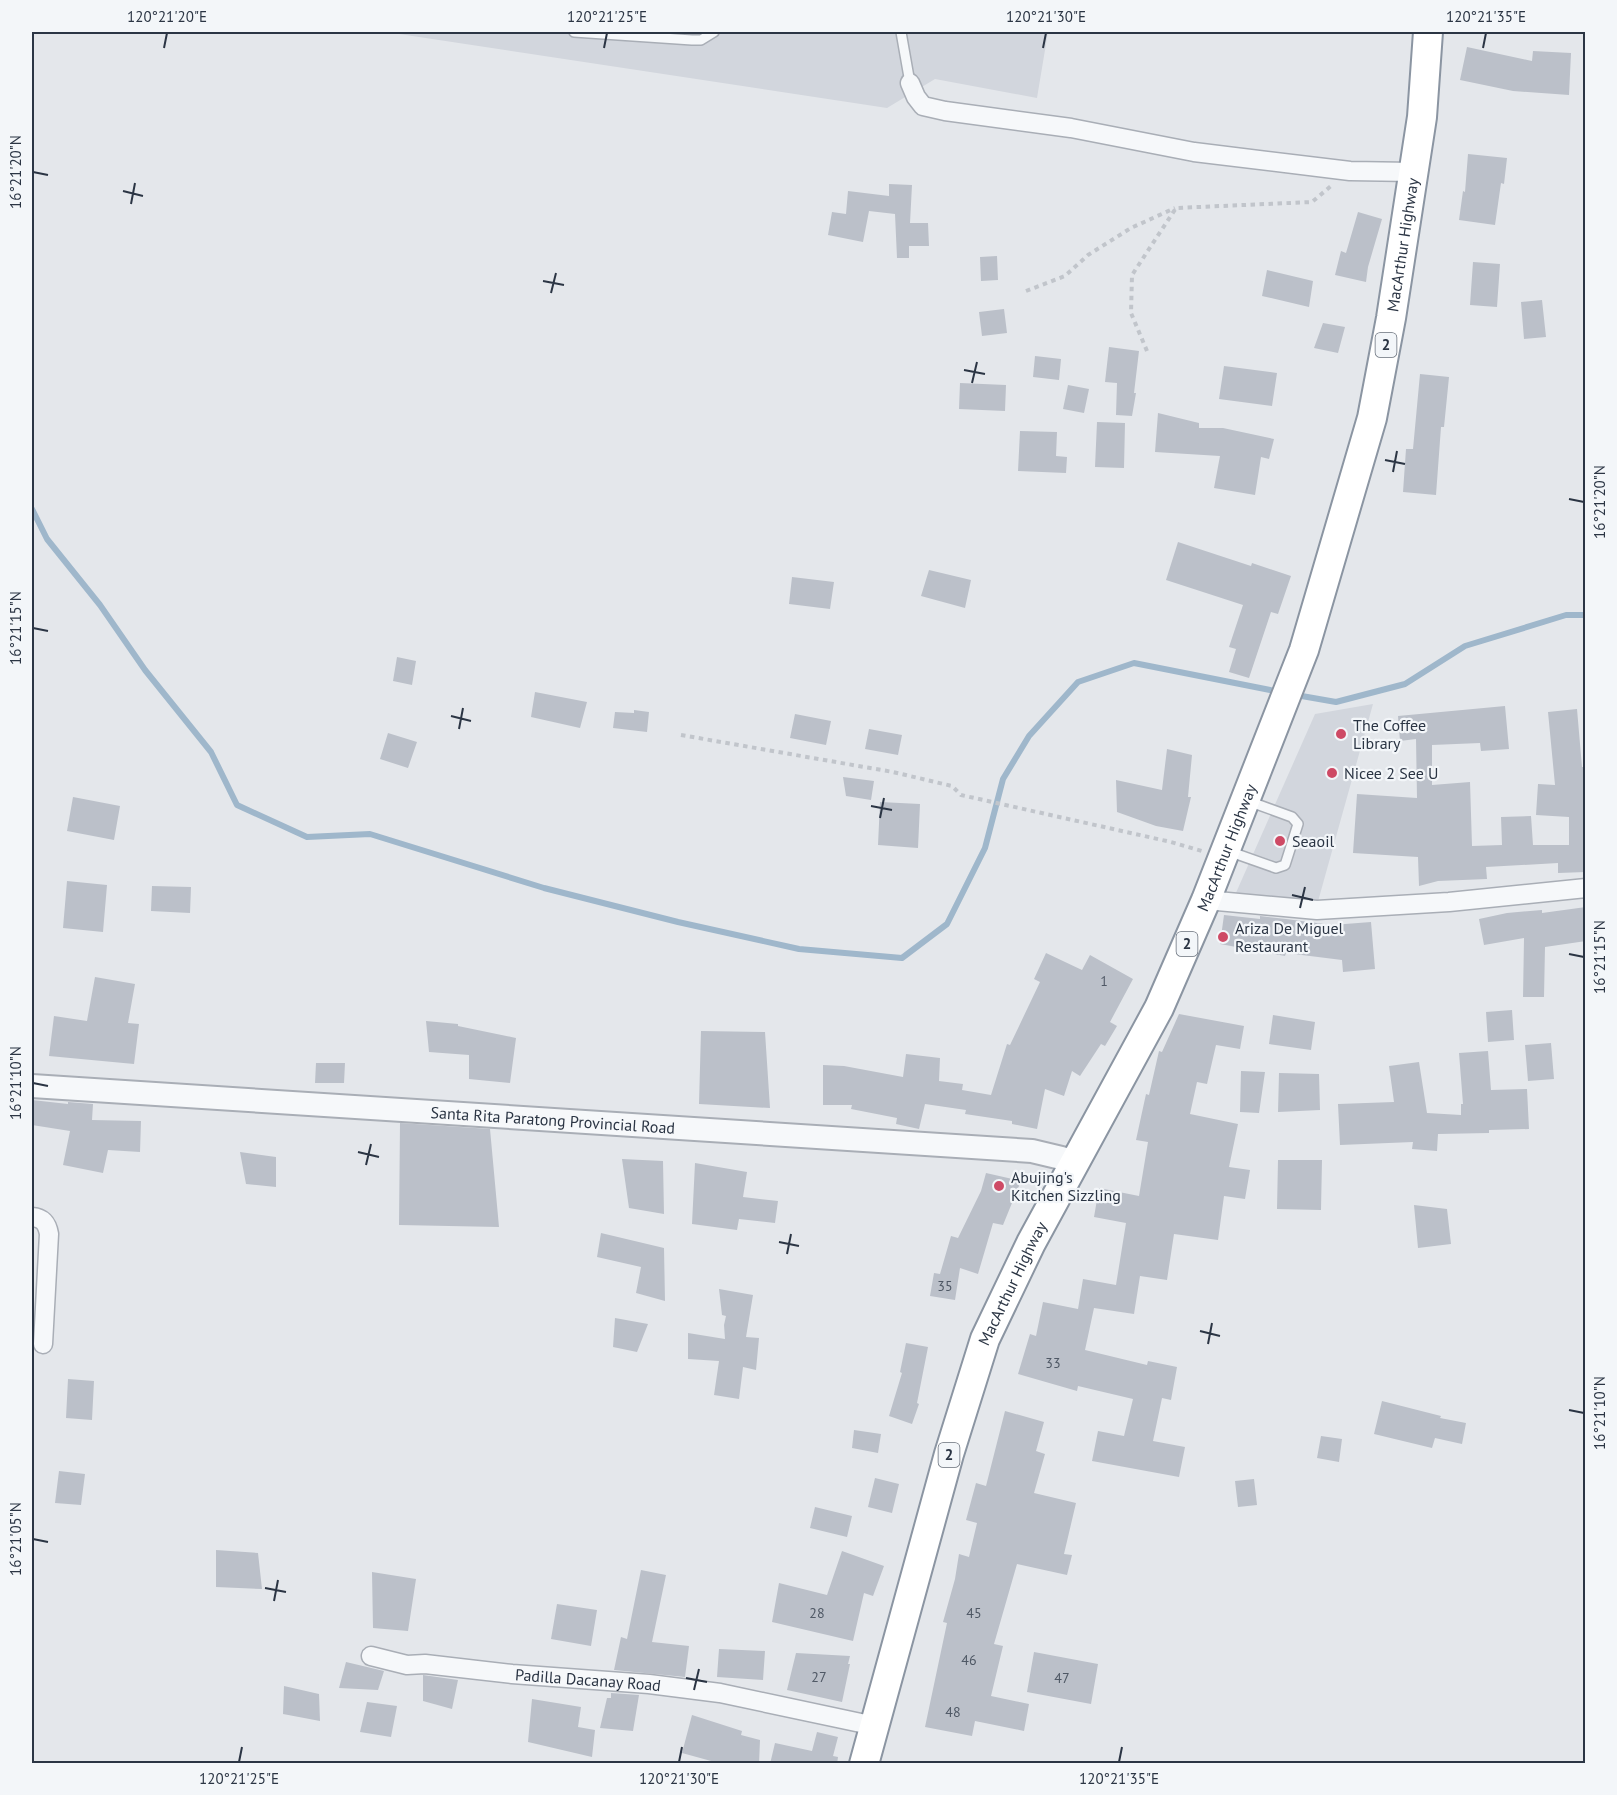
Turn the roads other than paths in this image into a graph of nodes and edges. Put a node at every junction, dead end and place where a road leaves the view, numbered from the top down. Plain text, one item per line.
1 (574, 32) edge
2 (714, 32) edge
3 (901, 32) edge
4 (1428, 32) edge
5 (910, 83) joint
6 (1413, 172) junction
7 (1245, 800) junction
8 (1224, 854) junction
9 (1586, 888) edge
10 (1206, 900) junction
11 (32, 1086) edge
12 (1074, 1161) junction
13 (32, 1216) edge
14 (43, 1344) dead end
15 (371, 1656) dead end
16 (875, 1726) junction
17 (864, 1764) edge

1 - 2 lane
3 - 5 lane
4 - 6 highway, MacArthur Highway / 2
5 - 6 street
6 - 7 highway, MacArthur Highway / 2
7 - 8 highway, MacArthur Highway / 2
7 - 8 lane
8 - 10 highway, MacArthur Highway / 2
9 - 10 street
10 - 12 highway, MacArthur Highway / 2
11 - 12 street, Santa Rita Paratong Provincial Road
12 - 16 highway, MacArthur Highway / 2
13 - 14 street
15 - 16 street, Padilla Dacanay Road
16 - 17 highway, MacArthur Highway / 2

